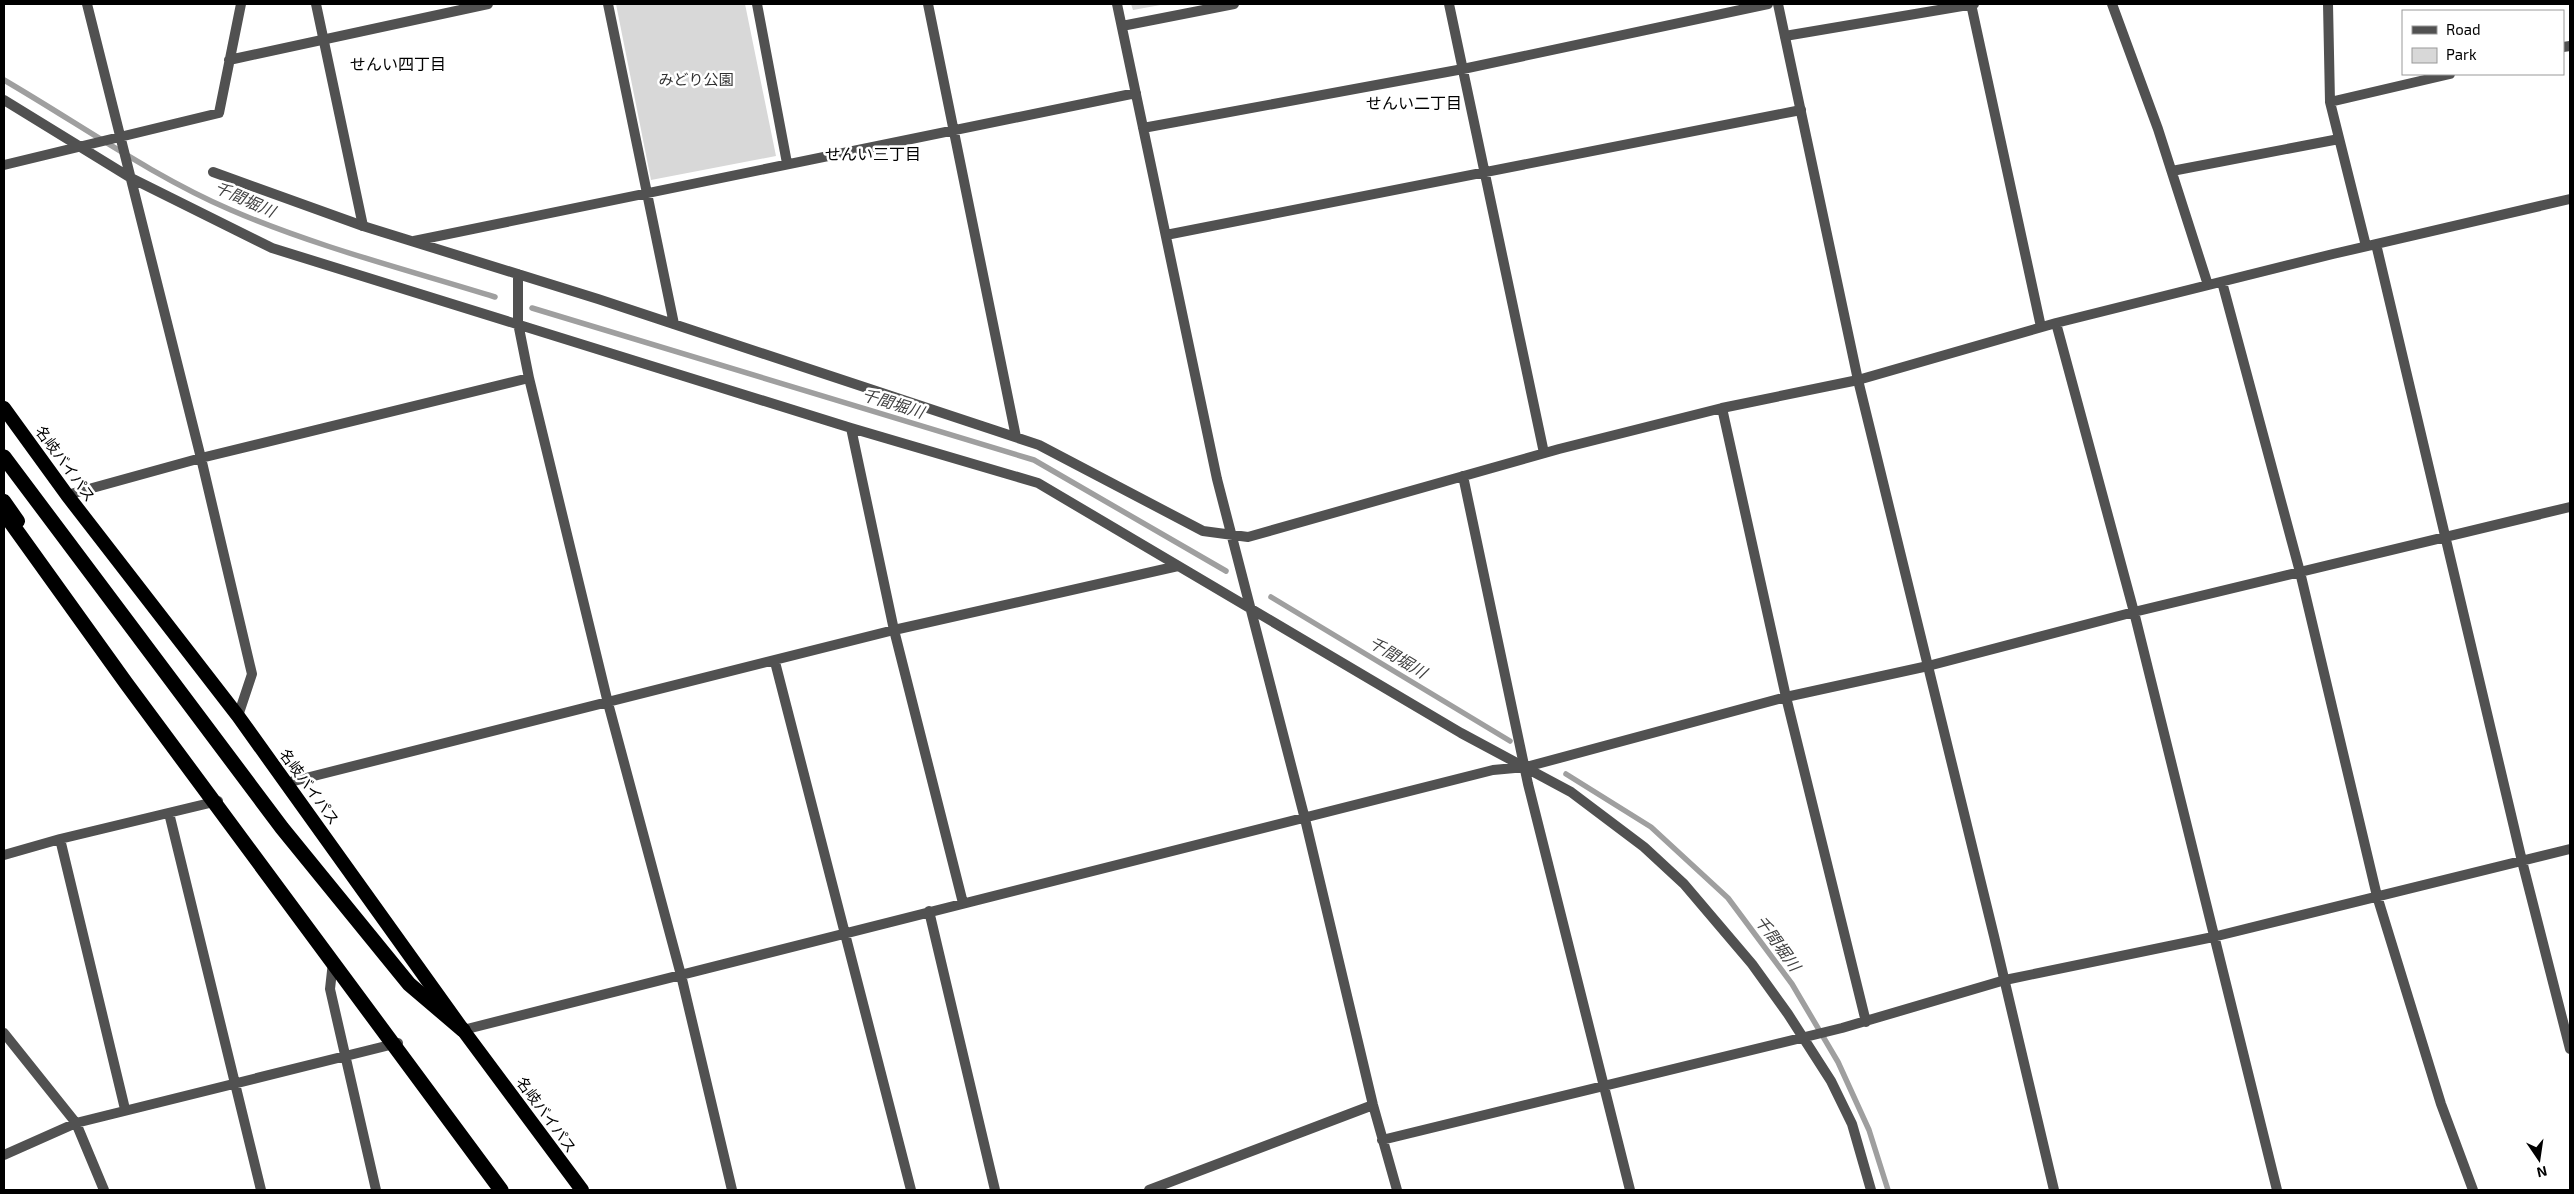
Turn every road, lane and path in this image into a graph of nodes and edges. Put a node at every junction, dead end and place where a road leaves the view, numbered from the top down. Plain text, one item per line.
1 (87, 4) edge
2 (241, 4) edge
3 (316, 4) edge
4 (488, 4) edge
5 (608, 4) edge
6 (757, 4) edge
7 (928, 4) edge
8 (1117, 4) edge
9 (1234, 4) edge
10 (1449, 4) edge
11 (1768, 4) edge
12 (1778, 4) edge
13 (1972, 4) edge
14 (2112, 4) edge
15 (2328, 4) edge
16 (1122, 26) junction
17 (1784, 36) junction
18 (323, 40) junction
19 (229, 60) junction
20 (1463, 69) junction
21 (2446, 75) edge
22 (1136, 93) junction
23 (4, 100) edge
24 (2330, 102) junction
25 (1801, 110) junction
26 (1143, 128) junction
27 (954, 129) junction
28 (120, 138) junction
29 (2339, 139) junction
30 (81, 144) junction
31 (787, 163) junction
32 (4, 165) edge
33 (213, 172) dead end
34 (1485, 172) junction
35 (2172, 172) junction
36 (131, 178) junction
37 (646, 193) junction
38 (2570, 199) edge
39 (363, 226) junction
40 (1166, 235) junction
41 (413, 241) junction
42 (2371, 245) junction
43 (518, 274) junction
44 (2222, 282) junction
45 (2208, 285) junction
46 (2056, 323) junction
47 (518, 324) junction
48 (674, 324) junction
49 (2041, 327) junction
50 (529, 378) junction
51 (1858, 380) junction
52 (4, 408) edge
53 (1722, 408) junction
54 (851, 428) junction
55 (1016, 437) junction
56 (1544, 453) junction
57 (4, 457) edge
58 (201, 458) junction
59 (1463, 476) junction
60 (67, 495) junction
61 (2570, 507) edge
62 (5, 508) edge
63 (1232, 535) junction
64 (2446, 537) junction
65 (1178, 566) junction
66 (2300, 572) junction
67 (1252, 610) junction
68 (2134, 612) junction
69 (894, 630) junction
70 (774, 662) junction
71 (1928, 666) junction
72 (1786, 697) junction
73 (608, 703) junction
74 (238, 716) junction
75 (1526, 767) junction
76 (286, 783) junction
77 (220, 800) junction
78 (169, 813) junction
79 (1305, 820) junction
80 (60, 839) junction
81 (2570, 849) edge
82 (4, 855) edge
83 (2522, 861) junction
84 (2377, 896) junction
85 (963, 903) junction
86 (930, 912) junction
87 (846, 932) junction
88 (2214, 937) junction
89 (334, 956) junction
90 (682, 975) junction
91 (2005, 980) junction
92 (1866, 1022) junction
93 (463, 1030) junction
94 (4, 1034) edge
95 (1807, 1037) junction
96 (398, 1042) junction
97 (2570, 1049) edge
98 (346, 1055) junction
99 (234, 1083) junction
100 (1603, 1086) junction
101 (1372, 1105) junction
102 (125, 1110) junction
103 (76, 1123) junction
104 (1382, 1140) junction
105 (4, 1155) edge
106 (104, 1190) edge
107 (261, 1190) edge
108 (376, 1190) edge
109 (501, 1190) edge
110 (510, 1190) edge
111 (582, 1190) edge
112 (732, 1190) edge
113 (911, 1190) edge
114 (995, 1190) edge
115 (1149, 1190) edge
116 (1397, 1190) edge
117 (1630, 1190) edge
118 (1870, 1190) edge
119 (2054, 1190) edge
120 (2277, 1190) edge
121 (2472, 1190) edge

1 - 28 street
2 - 19 street
3 - 18 street
4 - 18 street
5 - 37 street
6 - 31 street
7 - 27 street
8 - 16 street
9 - 16 street
10 - 20 street
11 - 20 street
12 - 17 street
13 - 17 street
13 - 49 street
14 - 35 street
15 - 24 street
16 - 22 street
17 - 25 street
18 - 19 street
18 - 39 street
19 - 28 street
20 - 26 street
20 - 34 street
21 - 24 street
22 - 26 street
22 - 27 street
23 - 30 street
24 - 29 street
25 - 34 street
25 - 51 street
26 - 40 street
27 - 31 street
27 - 55 street
28 - 30 street
28 - 36 street
29 - 35 street
29 - 42 street
30 - 32 street
30 - 36 street
31 - 37 street
33 - 39 street
34 - 40 street
34 - 56 street
35 - 45 street
36 - 47 street
36 - 58 street
37 - 41 street
37 - 48 street
38 - 42 street
39 - 41 street
40 - 63 street
41 - 43 street
42 - 44 street
42 - 64 street
43 - 47 street
43 - 48 street
44 - 45 street
44 - 66 street
45 - 46 street
46 - 49 street
46 - 68 street
47 - 50 street
47 - 54 street
48 - 55 street
49 - 51 street
50 - 58 street
50 - 73 street
51 - 53 street
51 - 71 street
52 - 60 highway, 名岐バイパス
53 - 56 street
53 - 72 street
54 - 65 street
54 - 69 street
55 - 63 street
56 - 59 street
57 - 93 highway
58 - 60 street
58 - 74 street
59 - 63 street
59 - 75 street
60 - 74 highway, 名岐バイパス
61 - 64 street
62 - 77 highway
62 - 109 highway
63 - 67 street
64 - 66 street
64 - 83 street
65 - 67 street
65 - 69 street
66 - 68 street
66 - 84 street
67 - 75 street
67 - 79 street
68 - 71 street
68 - 88 street
69 - 70 street
69 - 85 street
70 - 73 street
70 - 87 street
71 - 72 street
71 - 91 street
72 - 75 street
72 - 92 street
73 - 76 street
73 - 90 street
74 - 76 highway, 名岐バイパス
75 - 79 street
75 - 95 street
75 - 100 street
76 - 93 highway, 名岐バイパス
77 - 78 street
77 - 89 highway
78 - 80 street
78 - 99 street
79 - 85 street
79 - 101 street
80 - 82 street
80 - 102 street
81 - 83 street
83 - 84 street
83 - 97 street
84 - 88 street
84 - 121 street
85 - 86 street
86 - 87 street
86 - 114 street
87 - 90 street
87 - 113 street
88 - 91 street
88 - 120 street
89 - 96 highway
89 - 98 street
90 - 93 street
90 - 112 street
91 - 92 street
91 - 119 street
92 - 95 street
93 - 111 highway, 名岐バイパス
94 - 103 street
95 - 100 street
95 - 118 street
96 - 98 street
96 - 110 highway
98 - 99 street
98 - 108 street
99 - 102 street
99 - 107 street
100 - 104 street
100 - 117 street
101 - 104 street
101 - 115 street
102 - 103 street
103 - 105 street
103 - 106 street
104 - 116 street

